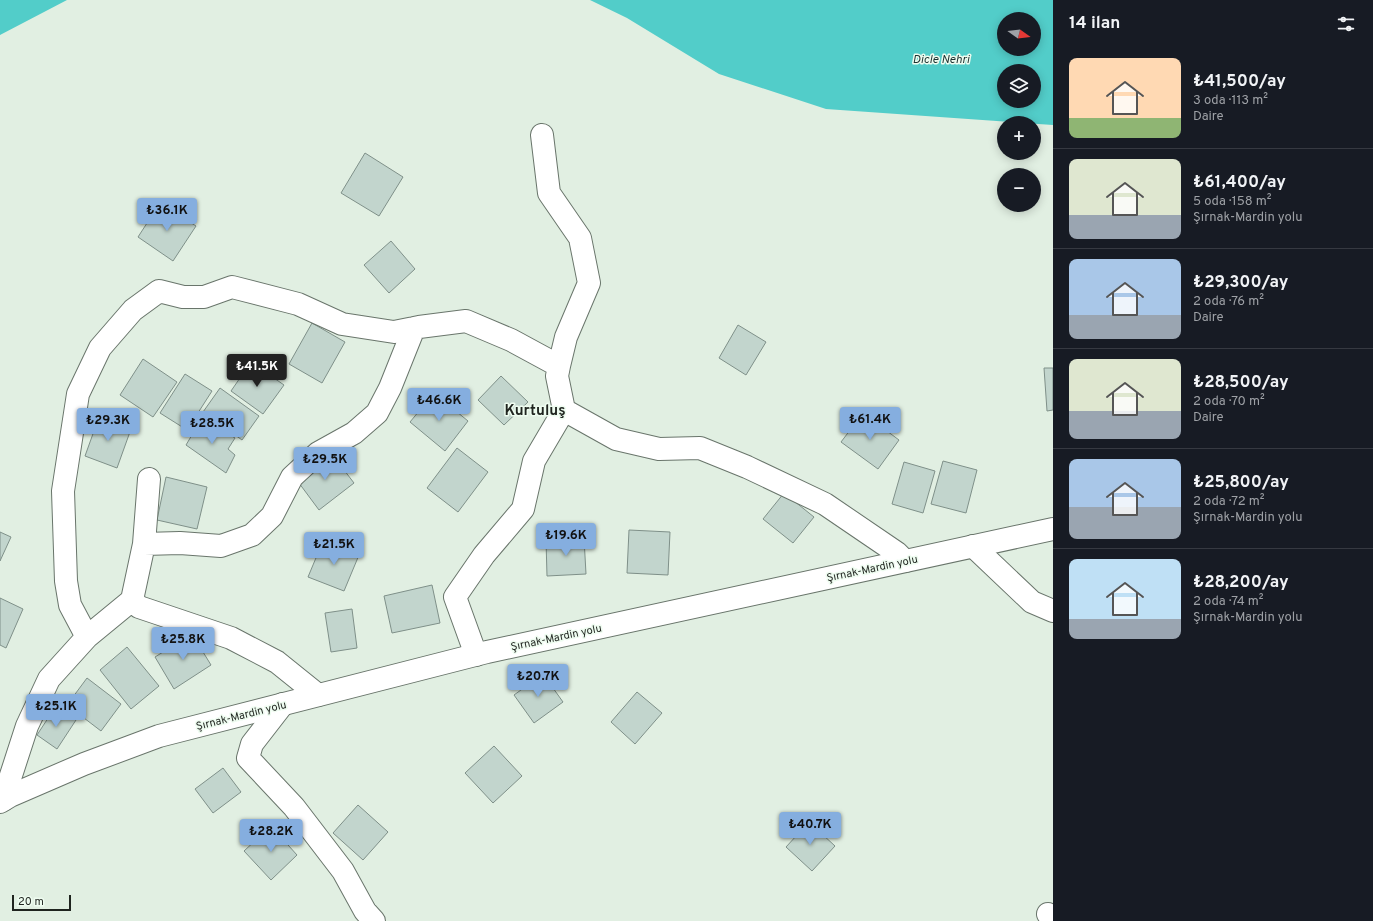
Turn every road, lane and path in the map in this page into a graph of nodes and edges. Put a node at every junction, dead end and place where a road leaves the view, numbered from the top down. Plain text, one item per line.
1 (542, 135) dead end
2 (414, 328) junction
3 (559, 366) junction
4 (564, 410) junction
5 (149, 479) dead end
6 (1053, 529) edge
7 (144, 544) junction
8 (973, 546) junction
9 (905, 561) junction
10 (132, 600) junction
11 (1053, 611) edge
12 (87, 637) junction
13 (476, 655) junction
14 (318, 695) junction
15 (283, 704) junction
16 (2, 801) edge
17 (374, 921) edge

1 - 3 street
2 - 3 street
2 - 7 street
2 - 12 street
3 - 4 street
4 - 9 street
4 - 13 street
5 - 7 street
6 - 8 street, Şırnak-Mardin yolu
7 - 10 street
8 - 9 street, Şırnak-Mardin yolu
8 - 11 street
9 - 13 street, Şırnak-Mardin yolu
10 - 12 street
10 - 14 street
12 - 16 street
13 - 14 street, Şırnak-Mardin yolu
14 - 15 street, Şırnak-Mardin yolu
15 - 16 street, Şırnak-Mardin yolu
15 - 17 street

